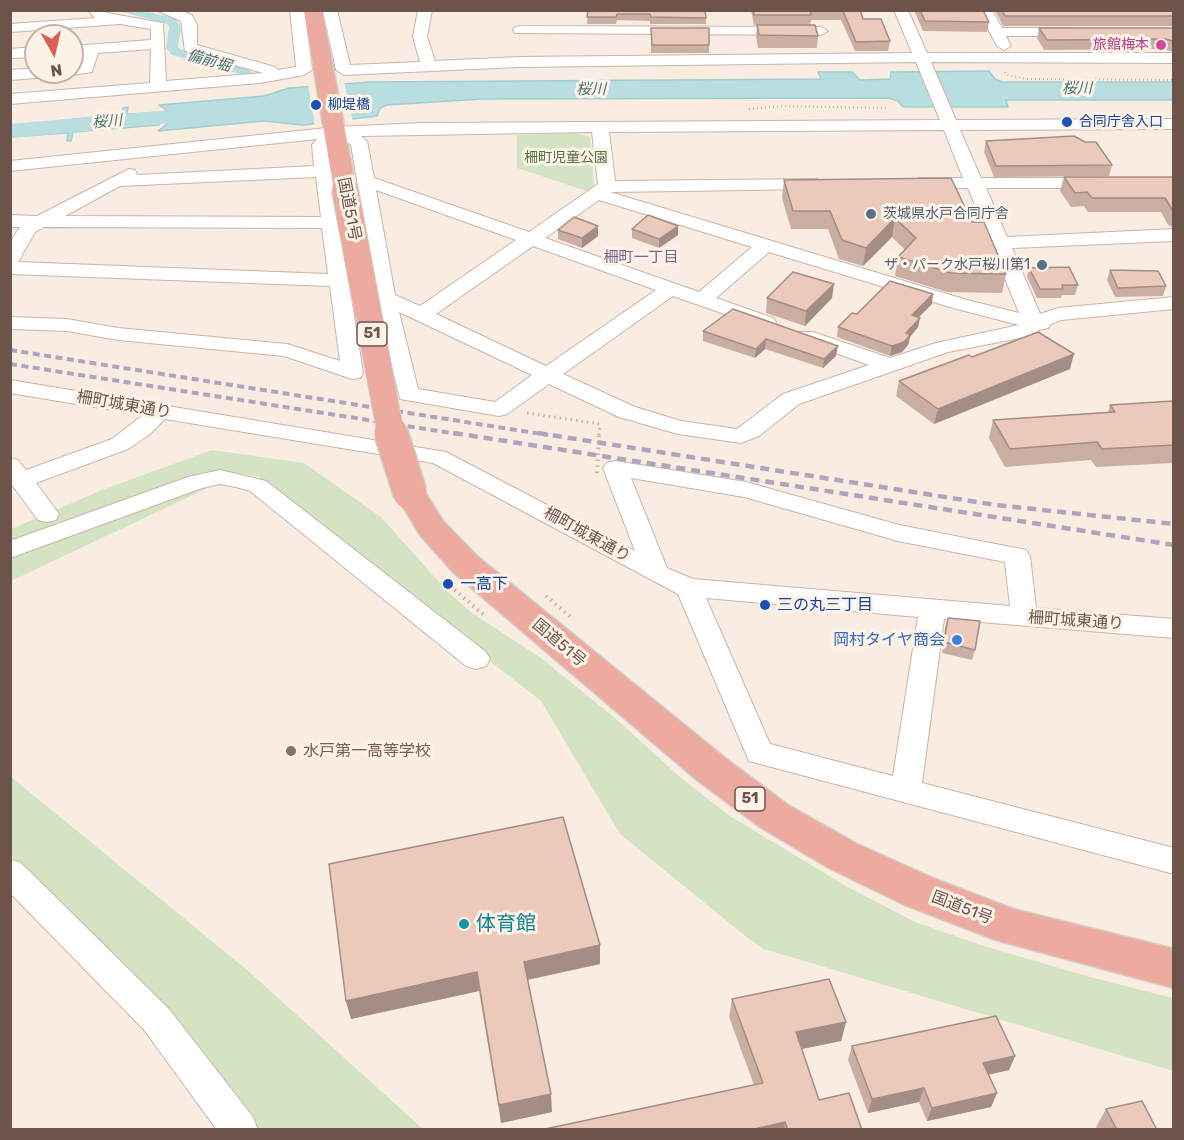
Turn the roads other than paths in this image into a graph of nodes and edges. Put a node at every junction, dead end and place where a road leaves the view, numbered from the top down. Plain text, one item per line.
1 (95, 10) edge
2 (163, 10) edge
3 (297, 10) edge
4 (313, 10) edge
5 (330, 10) edge
6 (425, 10) edge
7 (523, 10) edge
8 (901, 10) edge
9 (985, 10) edge
10 (121, 20) junction
11 (10, 28) edge
12 (997, 32) junction
13 (1091, 32) edge
14 (157, 44) junction
15 (520, 46) junction
16 (92, 48) junction
17 (84, 49) edge
18 (1010, 57) junction
19 (1173, 58) edge
20 (830, 60) junction
21 (923, 62) junction
22 (429, 66) junction
23 (84, 69) edge
24 (286, 74) junction
25 (158, 86) junction
26 (10, 99) edge
27 (945, 118) junction
28 (1173, 124) edge
29 (335, 128) junction
30 (600, 128) junction
31 (178, 150) junction
32 (10, 166) edge
33 (343, 175) junction
34 (114, 181) junction
35 (906, 183) edge
36 (974, 183) junction
37 (1115, 183) edge
38 (839, 184) edge
39 (603, 190) junction
40 (10, 221) edge
41 (38, 223) junction
42 (332, 223) junction
43 (1173, 234) edge
44 (532, 238) junction
45 (999, 243) junction
46 (766, 245) junction
47 (10, 260) edge
48 (10, 268) edge
49 (340, 280) junction
50 (671, 288) junction
51 (386, 299) junction
52 (703, 299) junction
53 (1173, 303) edge
54 (421, 315) junction
55 (1173, 316) edge
56 (10, 323) edge
57 (1034, 323) junction
58 (889, 365) junction
59 (550, 375) junction
60 (20, 388) edge
61 (10, 408) edge
62 (160, 411) junction
63 (16, 473) edge
64 (47, 514) dead end
65 (10, 550) edge
66 (656, 573) junction
67 (689, 588) junction
68 (932, 609) junction
69 (1024, 617) junction
70 (1173, 629) edge
71 (476, 659) dead end
72 (906, 792) junction
73 (1173, 861) edge
74 (10, 872) edge
75 (1173, 969) edge
76 (240, 1130) edge

1 - 10 street
2 - 24 street
3 - 24 street
4 - 29 highway, 国道51号 / 51
5 - 22 street
6 - 22 street
7 - 15 street
8 - 21 street
9 - 12 street
10 - 11 street
10 - 14 street
12 - 13 street
12 - 18 street
14 - 16 street
14 - 25 street
15 - 20 street
15 - 20 street
15 - 22 street
16 - 17 street
16 - 23 street
18 - 19 street
18 - 21 street
20 - 21 street
21 - 27 street
24 - 25 street
25 - 26 street
27 - 28 street
27 - 30 street
27 - 36 street
29 - 30 street
29 - 31 street
29 - 33 highway, 国道51号 / 51
30 - 39 street
31 - 32 street
31 - 34 street
33 - 34 street
33 - 42 street
33 - 44 street
33 - 51 street
33 - 75 highway, 国道51号 / 51, bridge
34 - 41 street
35 - 36 street
36 - 37 street
36 - 45 street
38 - 39 street
39 - 44 street
39 - 46 street
40 - 41 street
41 - 42 street
41 - 47 street
42 - 49 street
43 - 45 street
44 - 50 street
44 - 54 street
45 - 57 street
46 - 52 street
46 - 57 street
48 - 49 street
49 - 51 street
49 - 56 street
50 - 52 street
50 - 59 street
51 - 54 street
51 - 59 street
52 - 58 street
53 - 57 street
54 - 59 street
55 - 57 street
57 - 58 street
58 - 59 street
60 - 61 street
60 - 62 street, 柵町城東通り
62 - 63 street
62 - 66 street, 柵町城東通り
63 - 64 street
65 - 71 street
66 - 67 street, 柵町城東通り
66 - 69 street
67 - 68 street, 柵町城東通り
67 - 72 street
68 - 69 street, 柵町城東通り
68 - 72 street
69 - 70 street, 柵町城東通り
72 - 73 street
74 - 76 street

